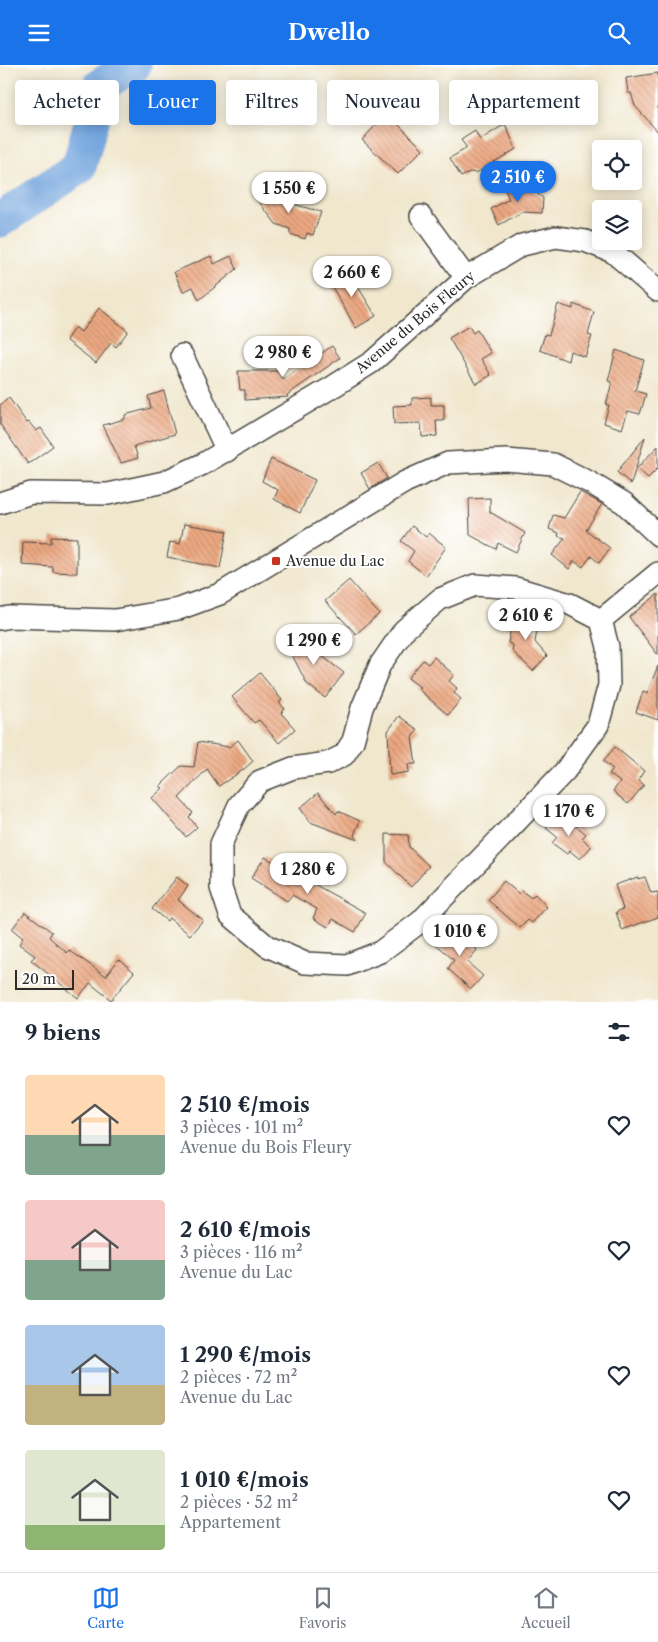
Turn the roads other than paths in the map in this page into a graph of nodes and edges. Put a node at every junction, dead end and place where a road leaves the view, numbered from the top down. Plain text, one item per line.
1 (422, 216) dead end
2 (466, 277) junction
3 (658, 291) edge
4 (182, 355) dead end
5 (227, 451) junction
6 (0, 503) edge
7 (658, 535) edge
8 (658, 573) edge
9 (0, 619) edge
10 (602, 620) junction

1 - 2 street
2 - 3 street, Avenue du Bois Fleury
2 - 5 street, Avenue du Bois Fleury
4 - 5 street
5 - 6 street, Avenue du Bois Fleury
7 - 9 street
8 - 10 street
10 - 10 street

